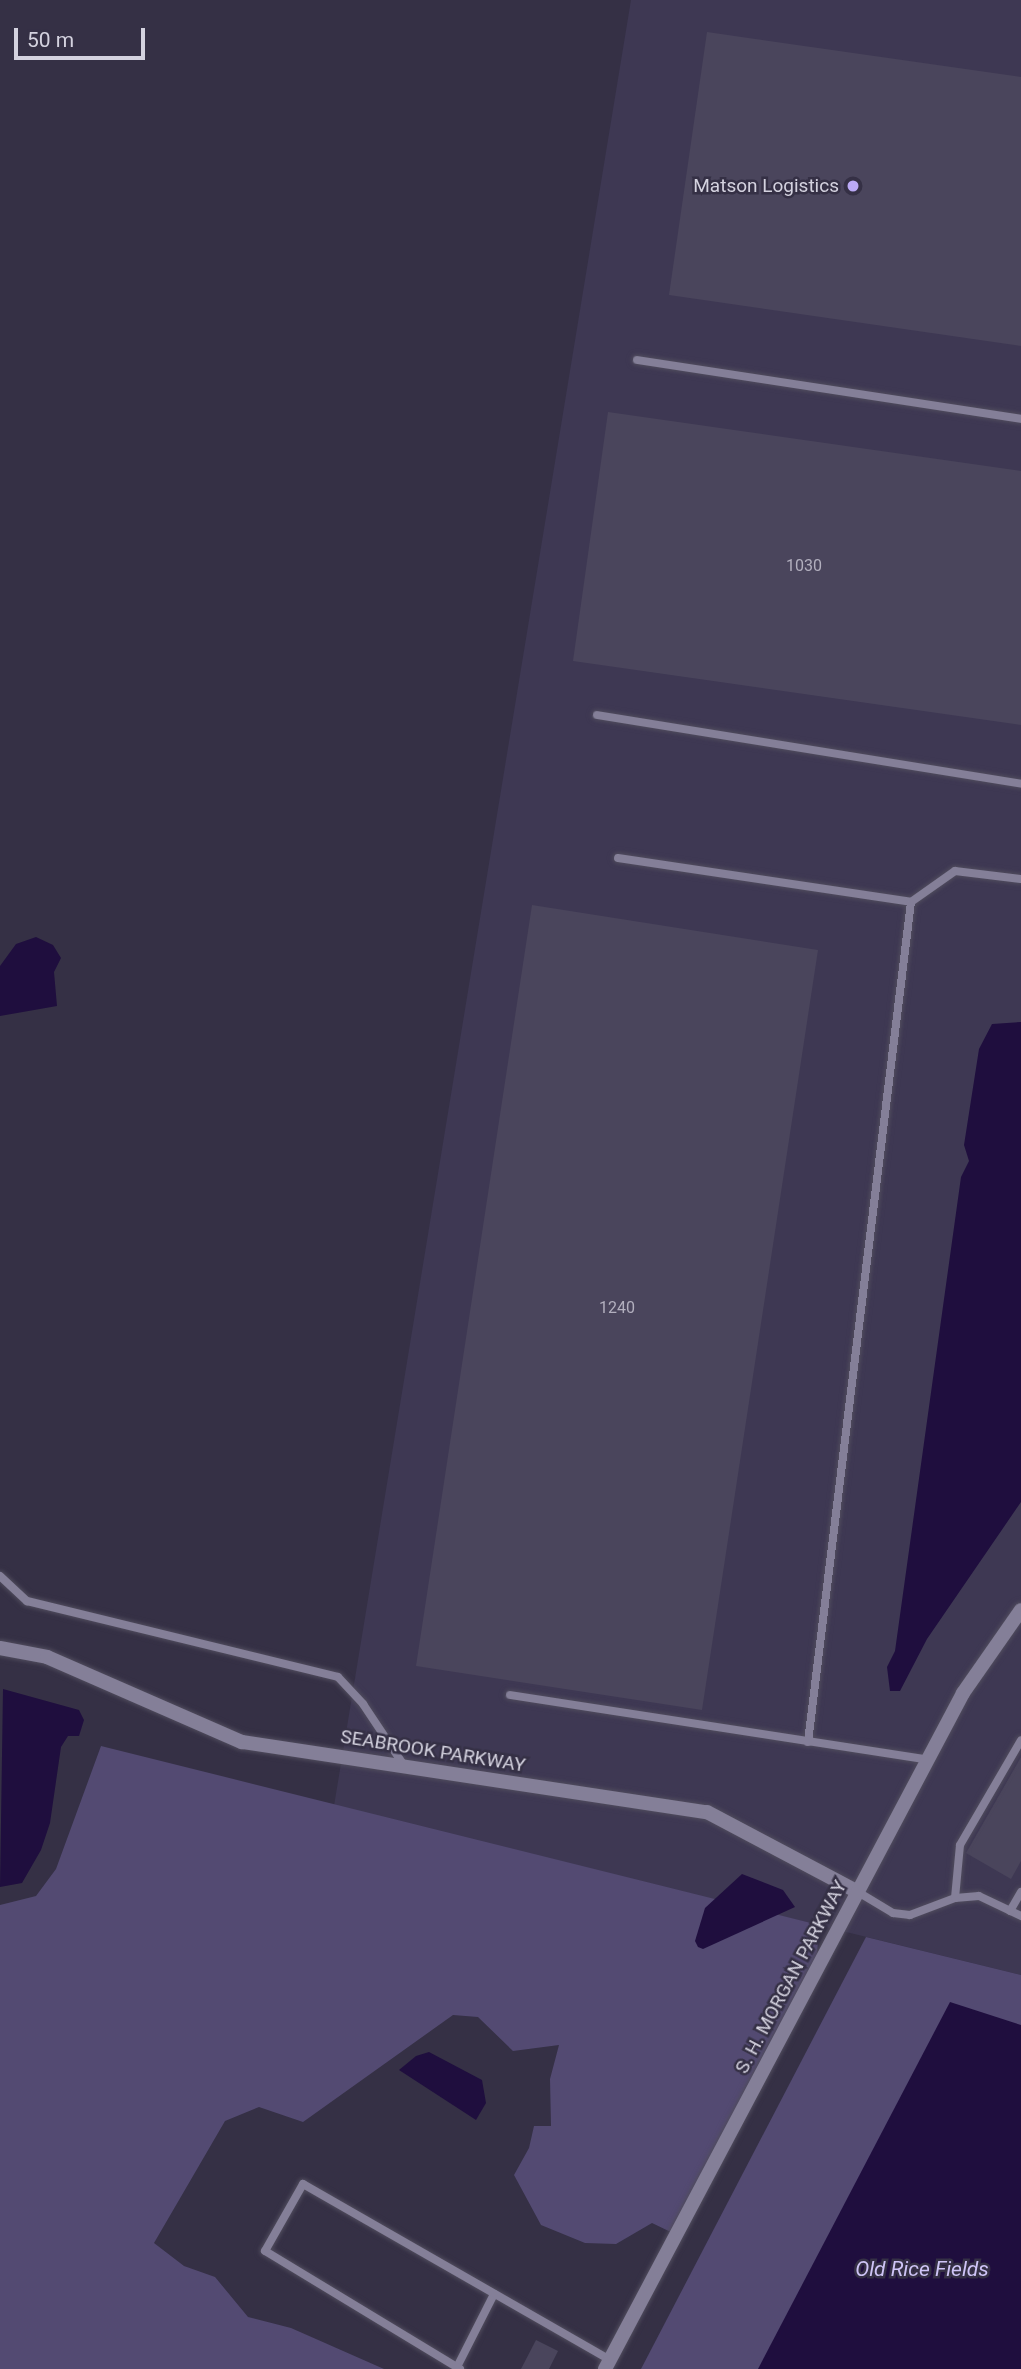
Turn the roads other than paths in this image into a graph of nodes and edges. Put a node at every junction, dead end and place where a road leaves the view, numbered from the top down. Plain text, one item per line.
1 (637, 360) dead end
2 (1021, 419) edge
3 (597, 715) dead end
4 (1021, 784) edge
5 (618, 858) dead end
6 (1021, 879) edge
7 (911, 902) junction
8 (0, 1576) edge
9 (1021, 1610) edge
10 (0, 1648) edge
11 (510, 1695) dead end
12 (1021, 1740) edge
13 (808, 1742) junction
14 (928, 1760) junction
15 (405, 1767) junction
16 (858, 1892) junction
17 (1021, 1892) edge
18 (955, 1898) junction
19 (1010, 1911) junction
20 (1021, 1916) edge
21 (494, 2294) junction
22 (608, 2365) edge
23 (458, 2368) edge

1 - 2 lane
3 - 4 lane
5 - 7 lane
6 - 7 lane
7 - 13 lane
8 - 15 lane
9 - 14 street, S. H. MORGAN PARKWAY
10 - 15 street, SEABROOK PARKWAY
11 - 13 lane
12 - 18 lane
13 - 14 lane
14 - 16 street, S. H. MORGAN PARKWAY
15 - 16 street, SEABROOK PARKWAY
16 - 18 lane
16 - 22 street, S. H. MORGAN PARKWAY
17 - 19 lane
18 - 19 lane
19 - 20 lane
21 - 22 lane
21 - 23 lane
21 - 23 lane

